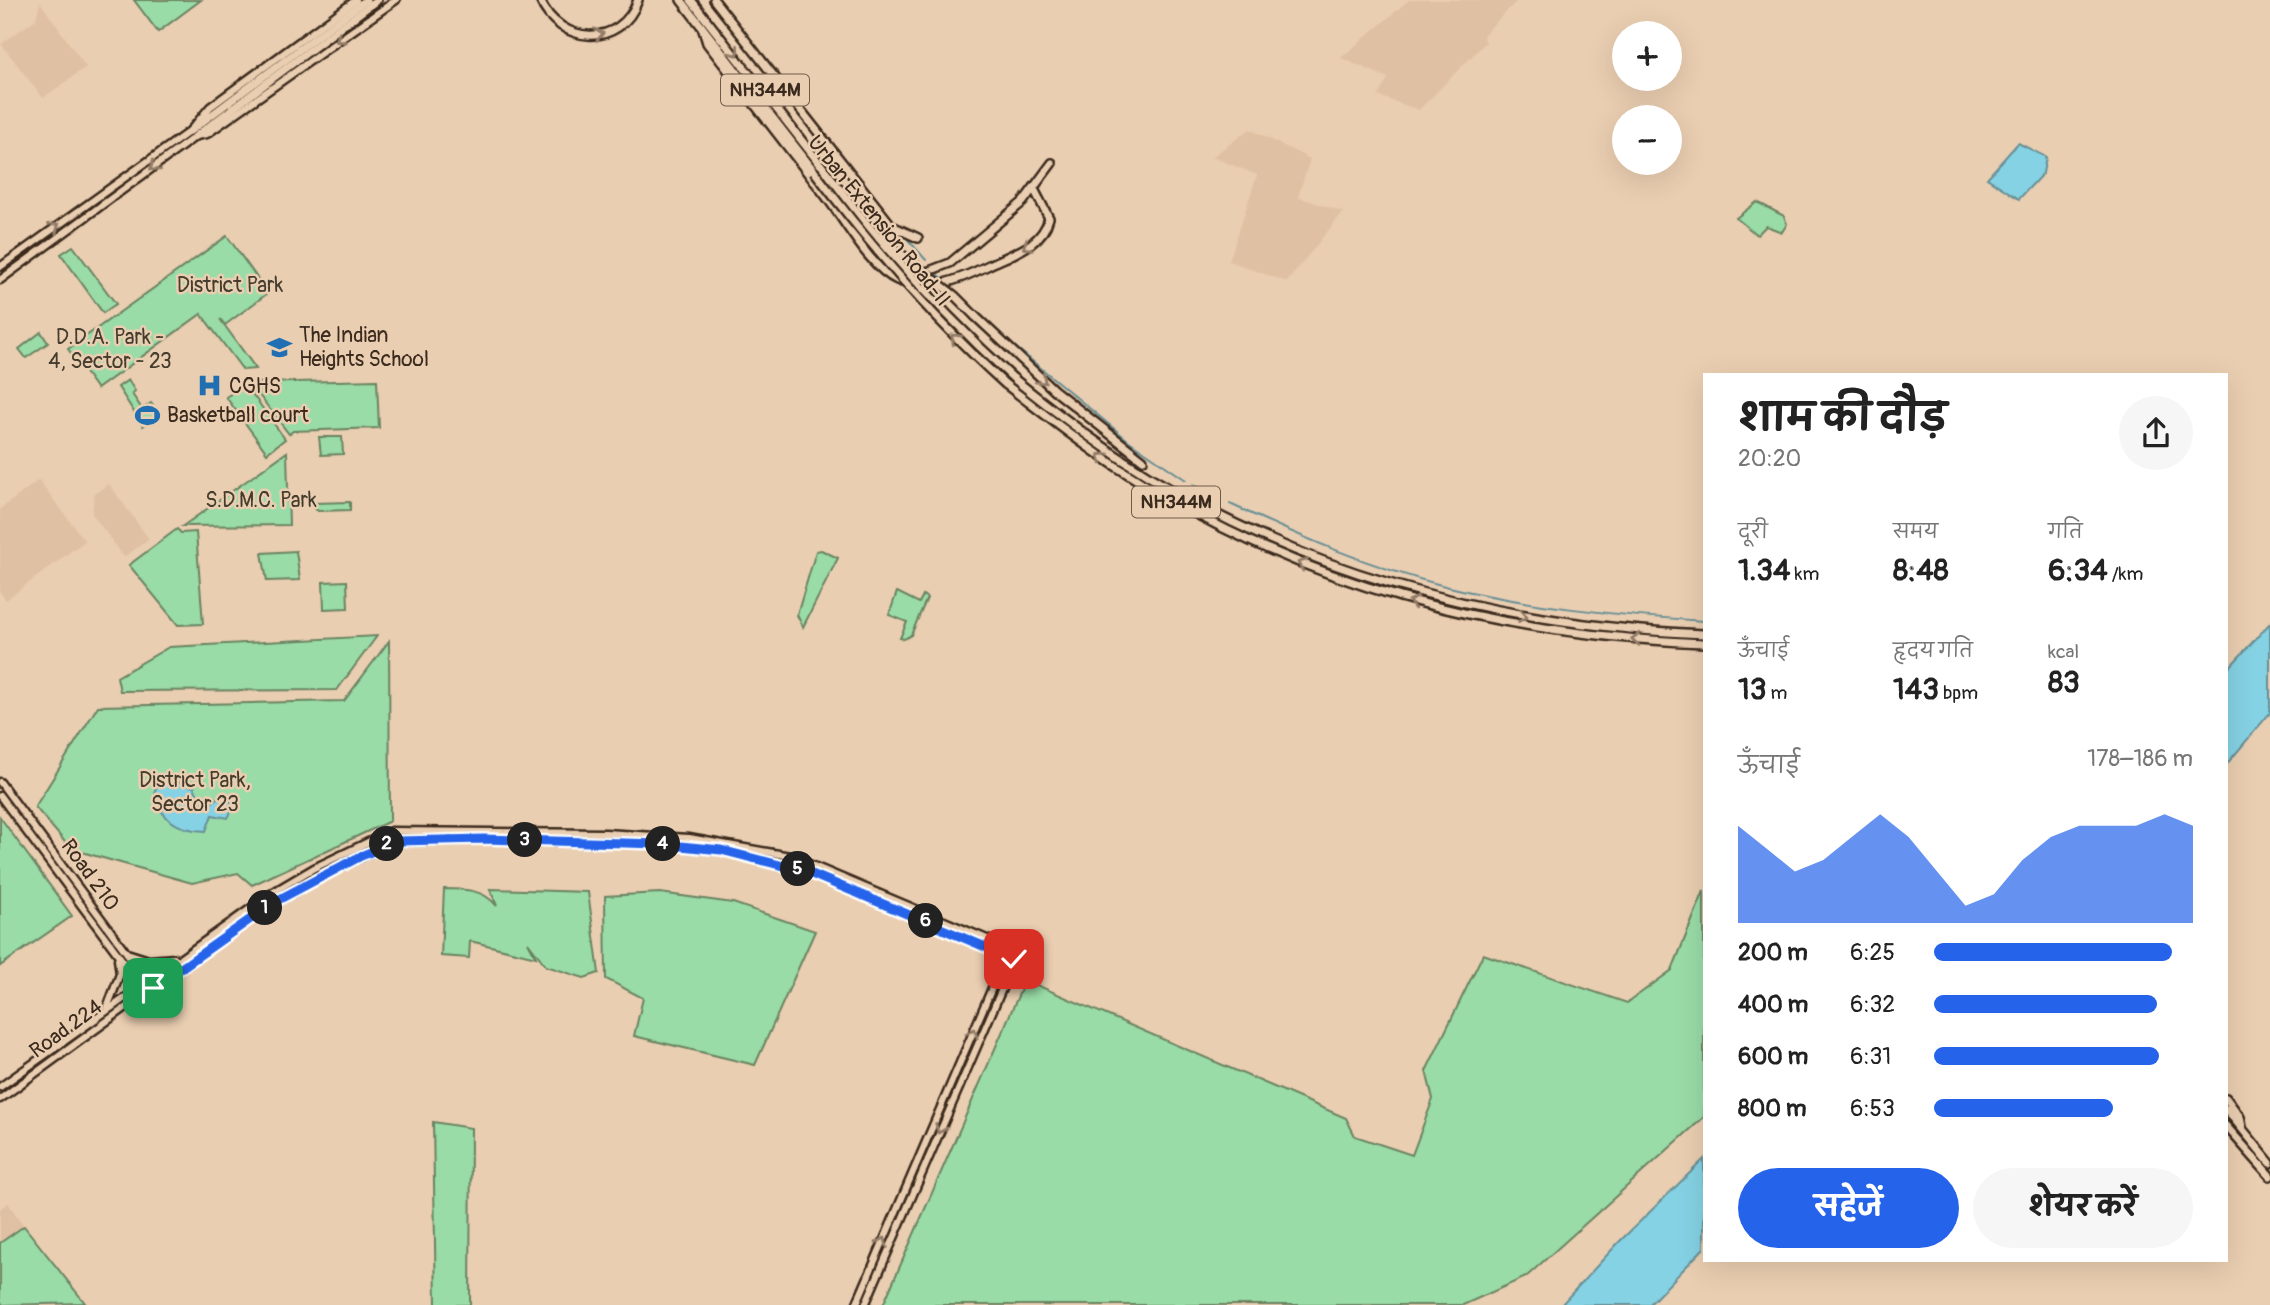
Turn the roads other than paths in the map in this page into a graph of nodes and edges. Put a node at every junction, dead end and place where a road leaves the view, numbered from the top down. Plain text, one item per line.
1 (356, 0) edge
2 (366, 0) edge
3 (377, 0) edge
4 (396, 0) edge
5 (540, 0) edge
6 (638, 0) edge
7 (681, 0) edge
8 (691, 0) edge
9 (714, 0) edge
10 (702, 27) junction
11 (248, 92) junction
12 (193, 133) junction
13 (1052, 163) dead end
14 (1035, 191) dead end
15 (874, 234) junction
16 (918, 238) dead end
17 (0, 267) edge
18 (886, 275) junction
19 (0, 280) edge
20 (1143, 460) dead end
21 (1703, 634) edge
22 (1703, 643) edge
23 (0, 782) edge
24 (0, 796) edge
25 (50, 856) junction
26 (59, 869) junction
27 (1010, 946) junction
28 (125, 952) junction
29 (117, 953) junction
30 (1016, 955) junction
31 (180, 956) junction
32 (1006, 956) junction
33 (144, 983) junction
34 (149, 990) junction
35 (106, 1010) junction
36 (0, 1087) edge
37 (0, 1099) edge
38 (2228, 1101) edge
39 (2228, 1111) edge
40 (2228, 1128) edge
41 (2242, 1128) junction
42 (2270, 1163) edge
43 (2270, 1177) edge
44 (856, 1305) edge
45 (865, 1305) edge

1 - 12 main road
2 - 11 highway
3 - 11 highway
4 -> 12 main road
5 -> 6 highway
7 - 10 highway, Urban Extension Road-II / NH344M
8 -> 15 highway, Urban Extension Road-II / NH344M, bridge
9 - 16 highway
10 - 18 highway
22 -> 10 highway, Urban Extension Road-II / NH344M, bridge
11 - 12 highway
17 -> 12 main road
12 -> 19 main road
13 - 18 highway, bridge
14 -> 18 highway, bridge
15 -> 20 highway, bridge
15 -> 21 highway, Urban Extension Road-II / NH344M, bridge
23 - 25 main road, Road 210
24 - 25 main road, Road 210
25 - 26 main road, Road 210
26 - 28 main road, Road 210
26 - 29 main road, Road 210
27 - 30 main road, Road 224
27 - 31 main road, Road 224
27 - 32 main road
28 - 31 main road
28 - 33 main road, Road 210
29 - 33 main road, Road 210
29 - 35 main road
30 - 32 main road, Road 224
30 -> 45 main road
31 - 33 main road, Road 224
32 - 34 main road, Road 224
44 -> 32 main road
33 - 34 main road, Road 210
33 - 35 main road, Road 224
34 - 37 main road, Road 224
35 - 36 main road, Road 224
38 - 41 highway
39 - 41 highway
40 - 43 highway
41 - 42 highway

